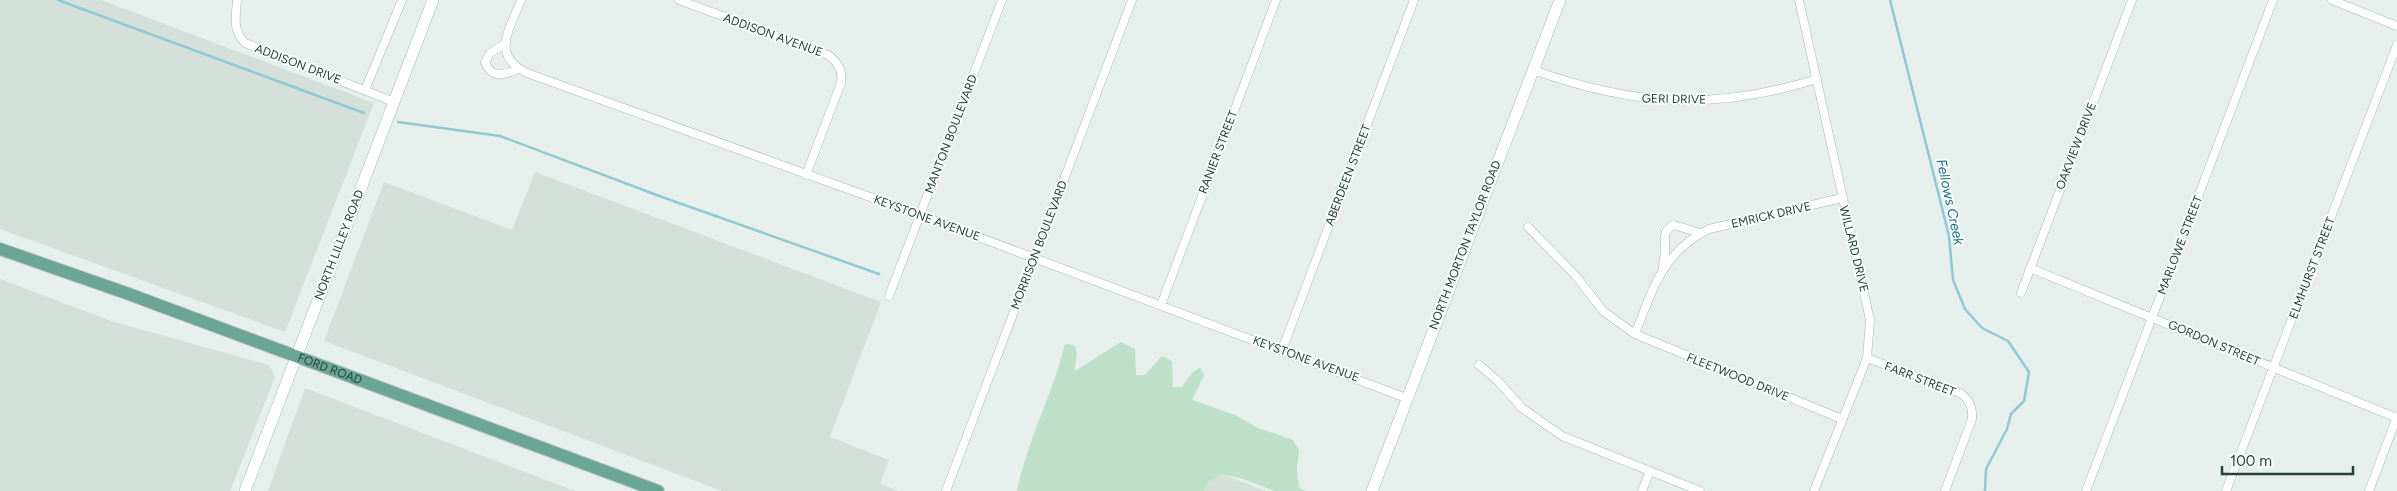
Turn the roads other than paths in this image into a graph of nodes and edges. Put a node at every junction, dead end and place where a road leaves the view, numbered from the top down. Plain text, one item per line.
1 (238, 0) edge
2 (402, 0) edge
3 (433, 0) edge
4 (521, 0) edge
5 (1002, 0) edge
6 (1132, 0) edge
7 (1276, 0) edge
8 (1414, 0) edge
9 (1560, 0) edge
10 (1799, 0) edge
11 (2132, 0) edge
12 (2273, 0) edge
13 (2332, 0) edge
14 (683, 1) edge
15 (2397, 26) edge
16 (505, 44) junction
17 (2397, 45) edge
18 (518, 69) junction
19 (1534, 70) junction
20 (1817, 79) junction
21 (365, 90) junction
22 (394, 102) junction
23 (806, 175) junction
24 (1842, 198) junction
25 (920, 214) junction
26 (1528, 227) dead end
27 (1700, 233) junction
28 (0, 248) edge
29 (1035, 258) junction
30 (2030, 268) junction
31 (1662, 269) junction
32 (2021, 293) dead end
33 (889, 296) dead end
34 (1161, 305) junction
35 (2152, 317) junction
36 (1635, 334) junction
37 (1282, 350) junction
38 (296, 356) junction
39 (1867, 358) junction
40 (1479, 365) dead end
41 (2275, 369) junction
42 (1406, 398) junction
43 (2397, 418) edge
44 (1842, 419) junction
45 (1650, 471) junction
46 (245, 491) edge
47 (658, 491) edge
48 (946, 491) edge
49 (1372, 491) edge
50 (1642, 491) edge
51 (1700, 491) edge
52 (1814, 491) edge
53 (1945, 491) edge
54 (2086, 491) edge
55 (2226, 491) edge
56 (2369, 491) edge

1 - 21 street, ADDISON DRIVE
2 - 21 street
3 - 22 street, NORTH LILLEY ROAD
4 - 16 street
5 - 25 street, MANTON BOULEVARD
6 - 29 street, MORRISON BOULEVARD
7 - 34 street, RANIER STREET
8 - 37 street, ABERDEEN STREET
9 - 19 street, NORTH MORTON TAYLOR ROAD
10 - 20 street, WILLARD DRIVE
11 - 30 street, OAKVIEW DRIVE
12 - 35 street, MARLOWE STREET
13 - 15 street
14 - 23 street, ADDISON AVENUE
16 - 18 street
16 - 18 street
17 - 41 street, ELMHURST STREET
18 - 23 street, KEYSTONE AVENUE
19 - 20 street, GERI DRIVE
19 - 42 street, NORTH MORTON TAYLOR ROAD
20 - 24 street, WILLARD DRIVE
21 - 22 street, ADDISON DRIVE
22 - 38 street, NORTH LILLEY ROAD
23 - 25 street, KEYSTONE AVENUE
24 - 27 street, EMRICK DRIVE
24 - 39 street, WILLARD DRIVE
25 - 29 street, KEYSTONE AVENUE
25 - 33 street, MANTON BOULEVARD
26 - 36 street, FLEETWOOD DRIVE
27 - 31 street, EMRICK DRIVE
27 - 31 street, EMRICK DRIVE
28 - 38 main road, FORD ROAD
29 - 34 street, KEYSTONE AVENUE
29 - 48 street, MORRISON BOULEVARD
30 - 32 street, OAKVIEW DRIVE
30 - 35 street, GORDON STREET
31 - 36 street, EMRICK DRIVE
34 - 37 street, KEYSTONE AVENUE
35 - 41 street, GORDON STREET
35 - 54 street, MARLOWE STREET
36 - 44 street, FLEETWOOD DRIVE
37 - 42 street, KEYSTONE AVENUE
38 - 46 street, NORTH LILLEY ROAD
38 - 47 main road, FORD ROAD
39 - 44 street, WILLARD DRIVE
39 - 53 street, FARR STREET
40 - 45 street
41 - 43 street, GORDON STREET
41 - 55 street, ELMHURST STREET
42 - 49 street, NORTH MORTON TAYLOR ROAD
43 - 56 street
44 - 52 street, WILLARD DRIVE
45 - 50 street
45 - 51 street

